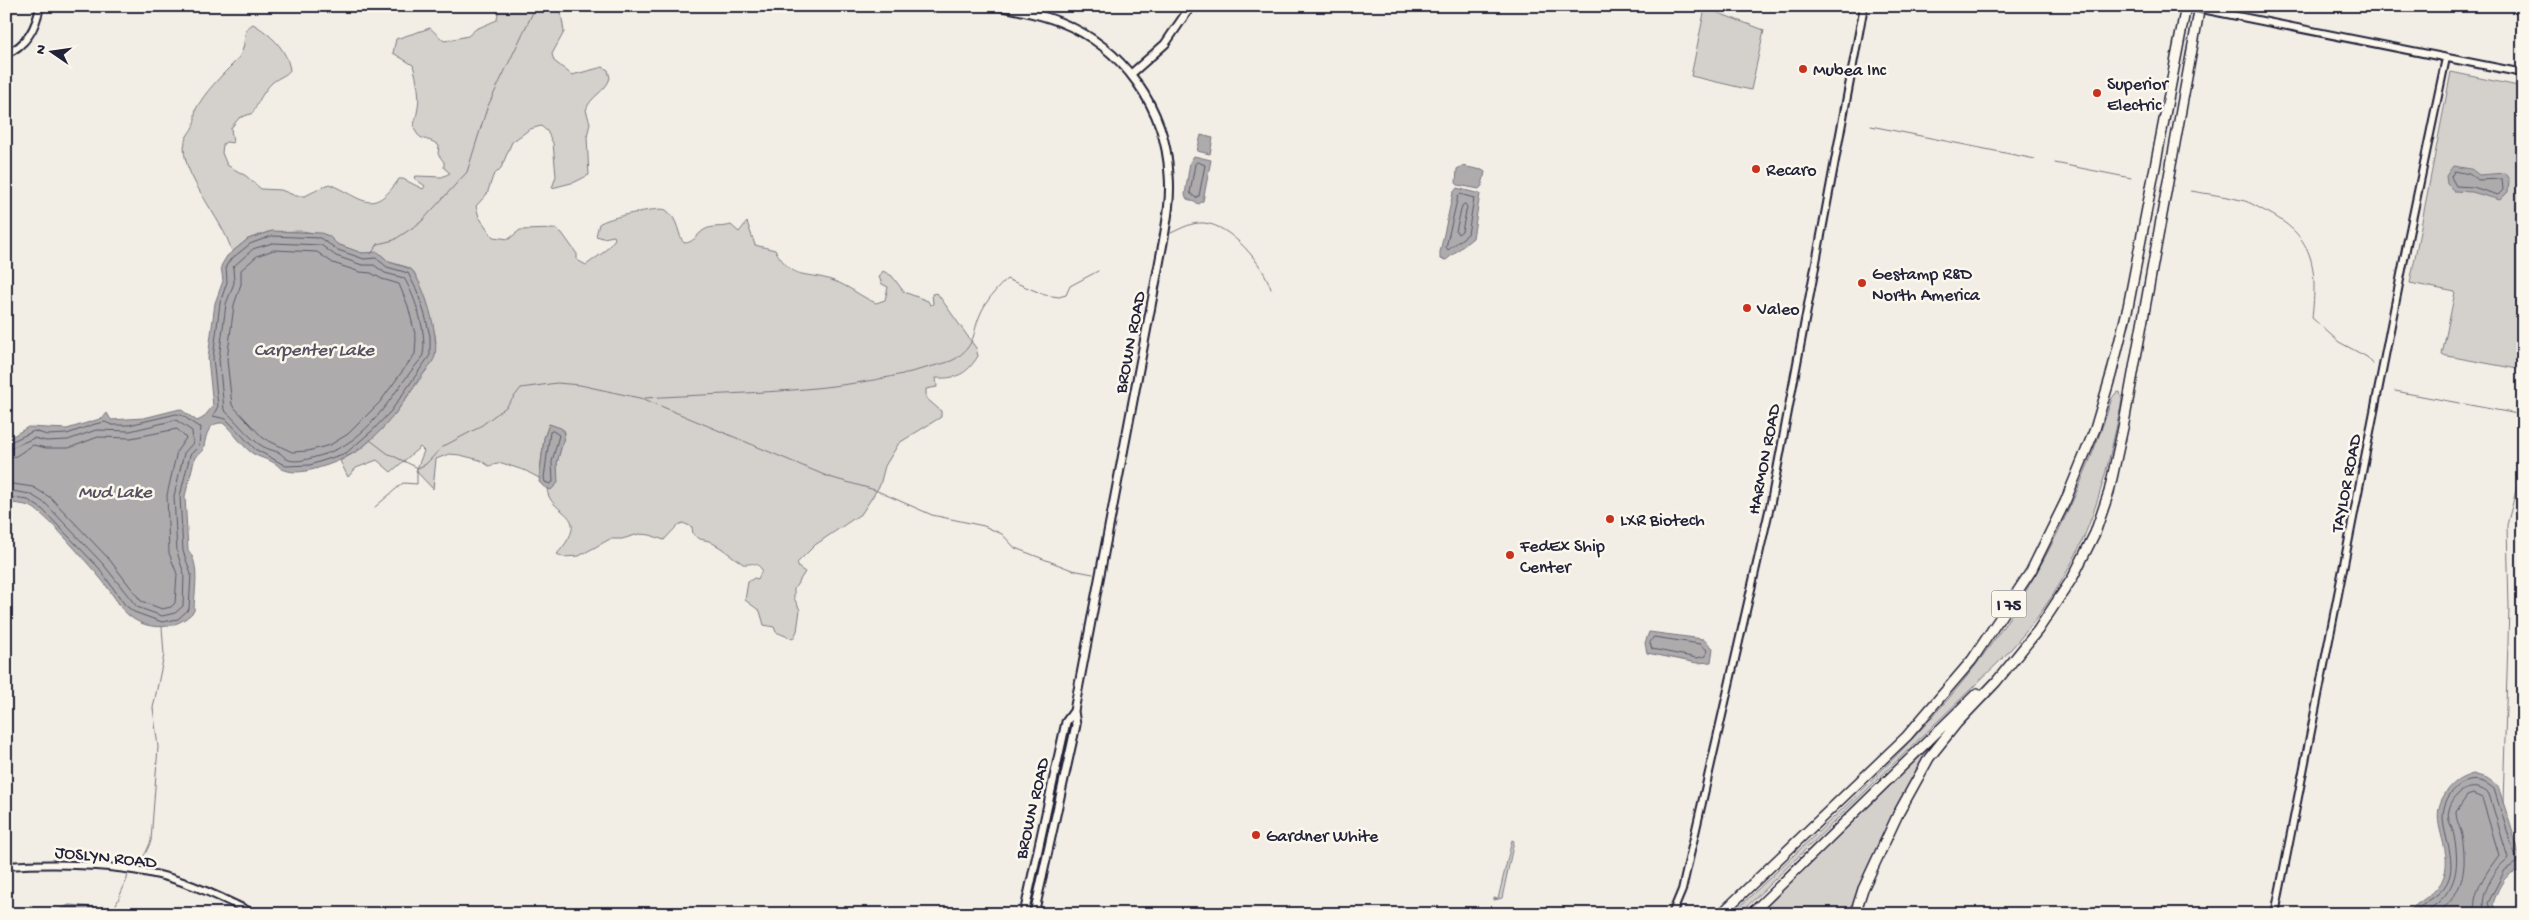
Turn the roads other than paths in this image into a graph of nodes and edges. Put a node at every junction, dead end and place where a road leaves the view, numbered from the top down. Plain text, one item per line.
1 (40, 6) edge
2 (998, 6) edge
3 (1191, 6) edge
4 (1864, 6) edge
5 (2186, 6) edge
6 (2200, 6) edge
7 (6, 54) edge
8 (2446, 58) junction
9 (2523, 73) edge
10 (1131, 74) junction
11 (2010, 662) junction
12 (1074, 711) junction
13 (1062, 740) junction
14 (1072, 745) junction
15 (1038, 844) junction
16 (6, 866) edge
17 (1034, 913) edge
18 (255, 914) edge
19 (1024, 914) edge
20 (1672, 914) edge
21 (1721, 914) edge
22 (1751, 914) edge
23 (1855, 914) edge
24 (2275, 914) edge

1 - 7 street
2 - 10 main road, BROWN ROAD
3 - 10 main road
4 - 20 street, HARMON ROAD
5 - 8 street, bridge
5 - 21 highway, I 75
6 - 11 highway, I 75
8 - 9 street
8 - 24 street, TAYLOR ROAD
10 - 12 main road, BROWN ROAD
11 - 22 highway, I 75
11 - 23 highway
12 - 13 main road, BROWN ROAD
12 - 14 main road, BROWN ROAD
13 - 14 main road
13 - 15 main road, BROWN ROAD
14 - 17 main road, BROWN ROAD
15 - 17 main road
15 - 19 main road, BROWN ROAD
16 - 18 street, JOSLYN ROAD

